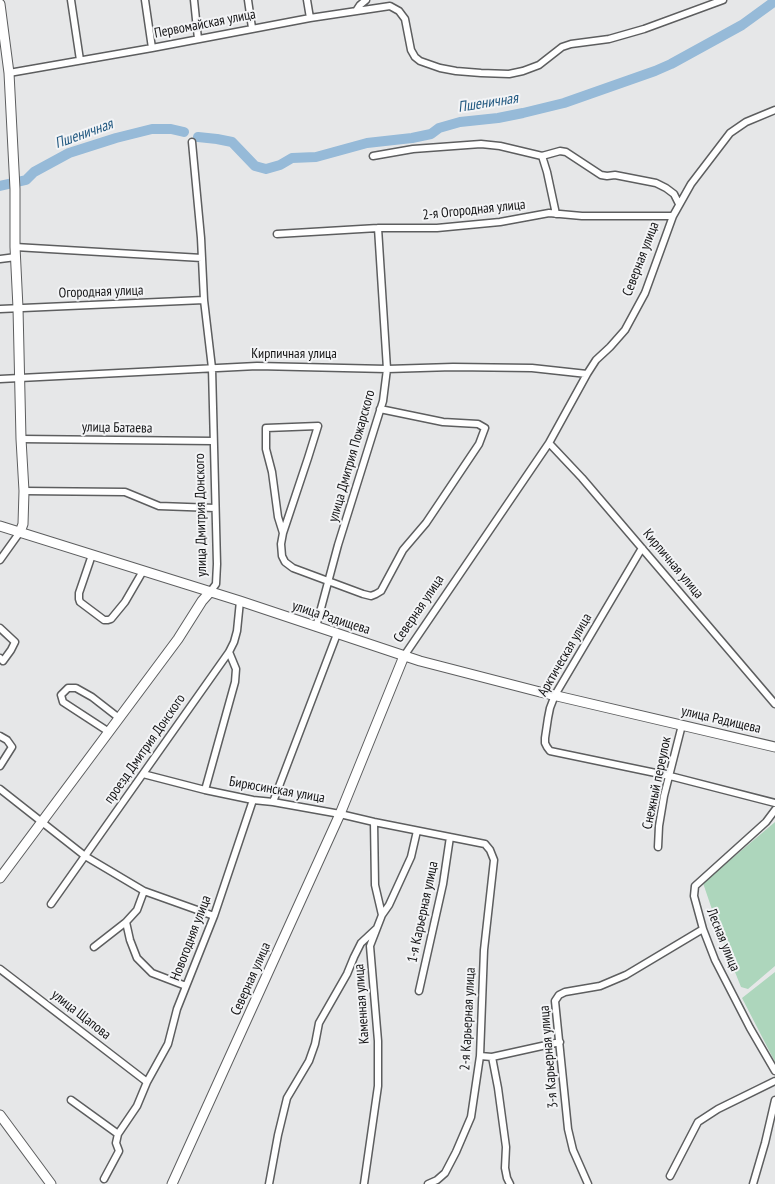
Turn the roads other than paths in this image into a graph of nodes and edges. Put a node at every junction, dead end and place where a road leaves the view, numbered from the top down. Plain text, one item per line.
1 (71, 0) edge
2 (145, 0) edge
3 (194, 0) edge
4 (248, 0) edge
5 (307, 0) edge
6 (366, 0) edge
7 (723, 0) edge
8 (0, 4) edge
9 (356, 11) junction
10 (310, 18) junction
11 (252, 28) junction
12 (198, 39) junction
13 (152, 48) junction
14 (80, 60) junction
15 (5, 73) edge
16 (775, 110) edge
17 (192, 142) dead end
18 (373, 156) dead end
19 (542, 156) junction
20 (679, 204) junction
21 (556, 214) junction
22 (673, 216) junction
23 (378, 228) junction
24 (277, 234) dead end
25 (15, 246) junction
26 (16, 257) junction
27 (202, 258) junction
28 (0, 259) edge
29 (204, 300) junction
30 (18, 308) junction
31 (0, 309) edge
32 (212, 368) junction
33 (387, 369) junction
34 (587, 374) junction
35 (19, 378) junction
36 (0, 379) edge
37 (380, 409) junction
38 (21, 439) junction
39 (213, 442) junction
40 (549, 443) junction
41 (24, 491) junction
42 (215, 508) junction
43 (0, 526) edge
44 (20, 532) junction
45 (283, 534) junction
46 (642, 548) junction
47 (92, 555) junction
48 (0, 560) edge
49 (143, 571) junction
50 (328, 582) junction
51 (210, 592) junction
52 (240, 601) junction
53 (316, 627) junction
54 (0, 628) edge
55 (336, 634) junction
56 (229, 652) junction
57 (404, 656) junction
58 (0, 658) edge
59 (556, 695) junction
60 (775, 704) edge
61 (119, 718) junction
62 (682, 725) junction
63 (109, 732) junction
64 (0, 736) edge
65 (775, 747) edge
66 (0, 766) edge
67 (144, 774) junction
68 (670, 776) junction
69 (0, 789) edge
70 (205, 790) junction
71 (253, 800) junction
72 (273, 802) junction
73 (775, 803) edge
74 (775, 810) edge
75 (340, 814) junction
76 (42, 822) junction
77 (374, 822) junction
78 (418, 831) junction
79 (450, 837) junction
80 (485, 844) joint
81 (658, 847) dead end
82 (85, 856) junction
83 (0, 878) edge
84 (144, 891) junction
85 (51, 904) dead end
86 (382, 915) junction
87 (214, 916) junction
88 (126, 922) junction
89 (377, 929) junction
90 (703, 929) junction
91 (94, 946) dead end
92 (0, 968) edge
93 (186, 986) junction
94 (419, 991) dead end
95 (560, 1042) junction
96 (480, 1056) junction
97 (492, 1057) junction
98 (775, 1071) edge
99 (775, 1081) edge
100 (147, 1082) junction
101 (71, 1100) dead end
102 (775, 1100) edge
103 (0, 1115) edge
104 (118, 1134) junction
105 (670, 1176) dead end
106 (104, 1179) dead end
107 (51, 1184) edge
108 (172, 1184) edge
109 (269, 1184) edge
110 (364, 1184) edge
111 (428, 1184) edge
112 (510, 1184) edge
113 (588, 1184) edge
114 (753, 1184) edge

1 - 14 street
2 - 13 street
3 - 12 street
4 - 11 street
5 - 10 street
6 - 9 street
7 - 9 street, Первомайская улица
8 - 15 main road
9 - 10 street, Первомайская улица
10 - 11 street, Первомайская улица
11 - 12 street, Первомайская улица
12 - 13 street, Первомайская улица
13 - 14 street, Первомайская улица
14 - 15 street, Первомайская улица
15 - 25 main road
16 - 20 street, Северная улица
17 - 27 street, улица Дмитрия Донского
18 - 19 street
19 - 20 street
19 - 21 street
20 - 22 street, Северная улица
21 - 22 street, 2-я Огородная улица
21 - 23 street, 2-я Огородная улица
22 - 34 street, Северная улица
23 - 24 street, 2-я Огородная улица
23 - 33 street, улица Дмитрия Пожарского
25 - 26 main road
25 - 27 street
26 - 28 street
26 - 30 main road
27 - 29 street, улица Дмитрия Донского
29 - 30 street, Огородная улица
29 - 32 street, улица Дмитрия Донского
30 - 31 street, Огородная улица
30 - 35 main road
32 - 33 street, Кирпичная улица
32 - 35 street, Кирпичная улица
32 - 39 street, улица Дмитрия Донского
33 - 34 street, Кирпичная улица
33 - 37 street, улица Дмитрия Пожарского
34 - 40 street, Северная улица
35 - 36 street, Кирпичная улица
35 - 38 main road
37 - 50 street, улица Дмитрия Пожарского
37 - 50 street
38 - 39 street, улица Батаева
38 - 41 main road
39 - 42 street, улица Дмитрия Донского
40 - 46 street, Кирпичная улица
40 - 57 street, Северная улица
41 - 42 street
41 - 44 main road
42 - 51 street, улица Дмитрия Донского
43 - 44 main road, улица Радищева
44 - 47 main road, улица Радищева
44 - 48 street
45 - 45 street
45 - 50 street
46 - 59 street, Арктическая улица
46 - 60 street, Кирпичная улица
47 - 49 main road, улица Радищева
47 - 49 street
49 - 51 main road, улица Радищева
50 - 53 street, улица Дмитрия Пожарского
51 - 52 main road, улица Радищева
51 - 61 main road, улица Дмитрия Донского
52 - 53 main road, улица Радищева
52 - 56 street, проезд Дмитрия Донского
53 - 55 main road, улица Радищева
54 - 58 street
55 - 57 main road, улица Радищева
55 - 72 street
56 - 67 street, проезд Дмитрия Донского
56 - 70 street, Бирюсинская улица
57 - 59 main road, улица Радищева
57 - 75 main road, Северная улица
59 - 62 main road, улица Радищева
59 - 68 street, Арктическая улица
61 - 63 main road, улица Дмитрия Донского
61 - 63 street
62 - 65 main road, улица Радищева
62 - 68 street, Снежный переулок
63 - 76 main road, улица Дмитрия Донского
64 - 66 street
67 - 70 street
67 - 82 street, проезд Дмитрия Донского
68 - 73 street
68 - 81 street, Снежный переулок
69 - 76 street
70 - 71 street, Бирюсинская улица
71 - 72 street, Бирюсинская улица
71 - 87 street, Новогодняя улица
72 - 75 street, Бирюсинская улица
74 - 90 street, Лесная улица
75 - 77 street, Бирюсинская улица
75 - 108 main road, Северная улица
76 - 82 street
76 - 83 main road, улица Дмитрия Донского
77 - 78 street, Бирюсинская улица
77 - 86 street
78 - 79 street, Бирюсинская улица
78 - 86 street, Каменная улица
79 - 80 street, Бирюсинская улица
79 - 94 street, 1-я Карьерная улица
80 - 96 street, 2-я Карьерная улица
82 - 84 street
82 - 85 street, проезд Дмитрия Донского
84 - 87 street
84 - 88 street
86 - 89 street, Каменная улица
87 - 93 street, Новогодняя улица
88 - 91 street
88 - 93 street
89 - 109 street
89 - 110 street, Каменная улица
90 - 95 street, 3-я Карьерная улица
90 - 98 street, Лесная улица
92 - 100 street, улица Щапова
93 - 100 street, Новогодняя улица
95 - 97 street
95 - 113 street, 3-я Карьерная улица
96 - 97 street
96 - 111 street, 2-я Карьерная улица
97 - 112 street, 2-я Карьерная улица
99 - 105 street
100 - 104 street, Новогодняя улица
101 - 104 street
102 - 114 street
103 - 107 main road
104 - 106 street

